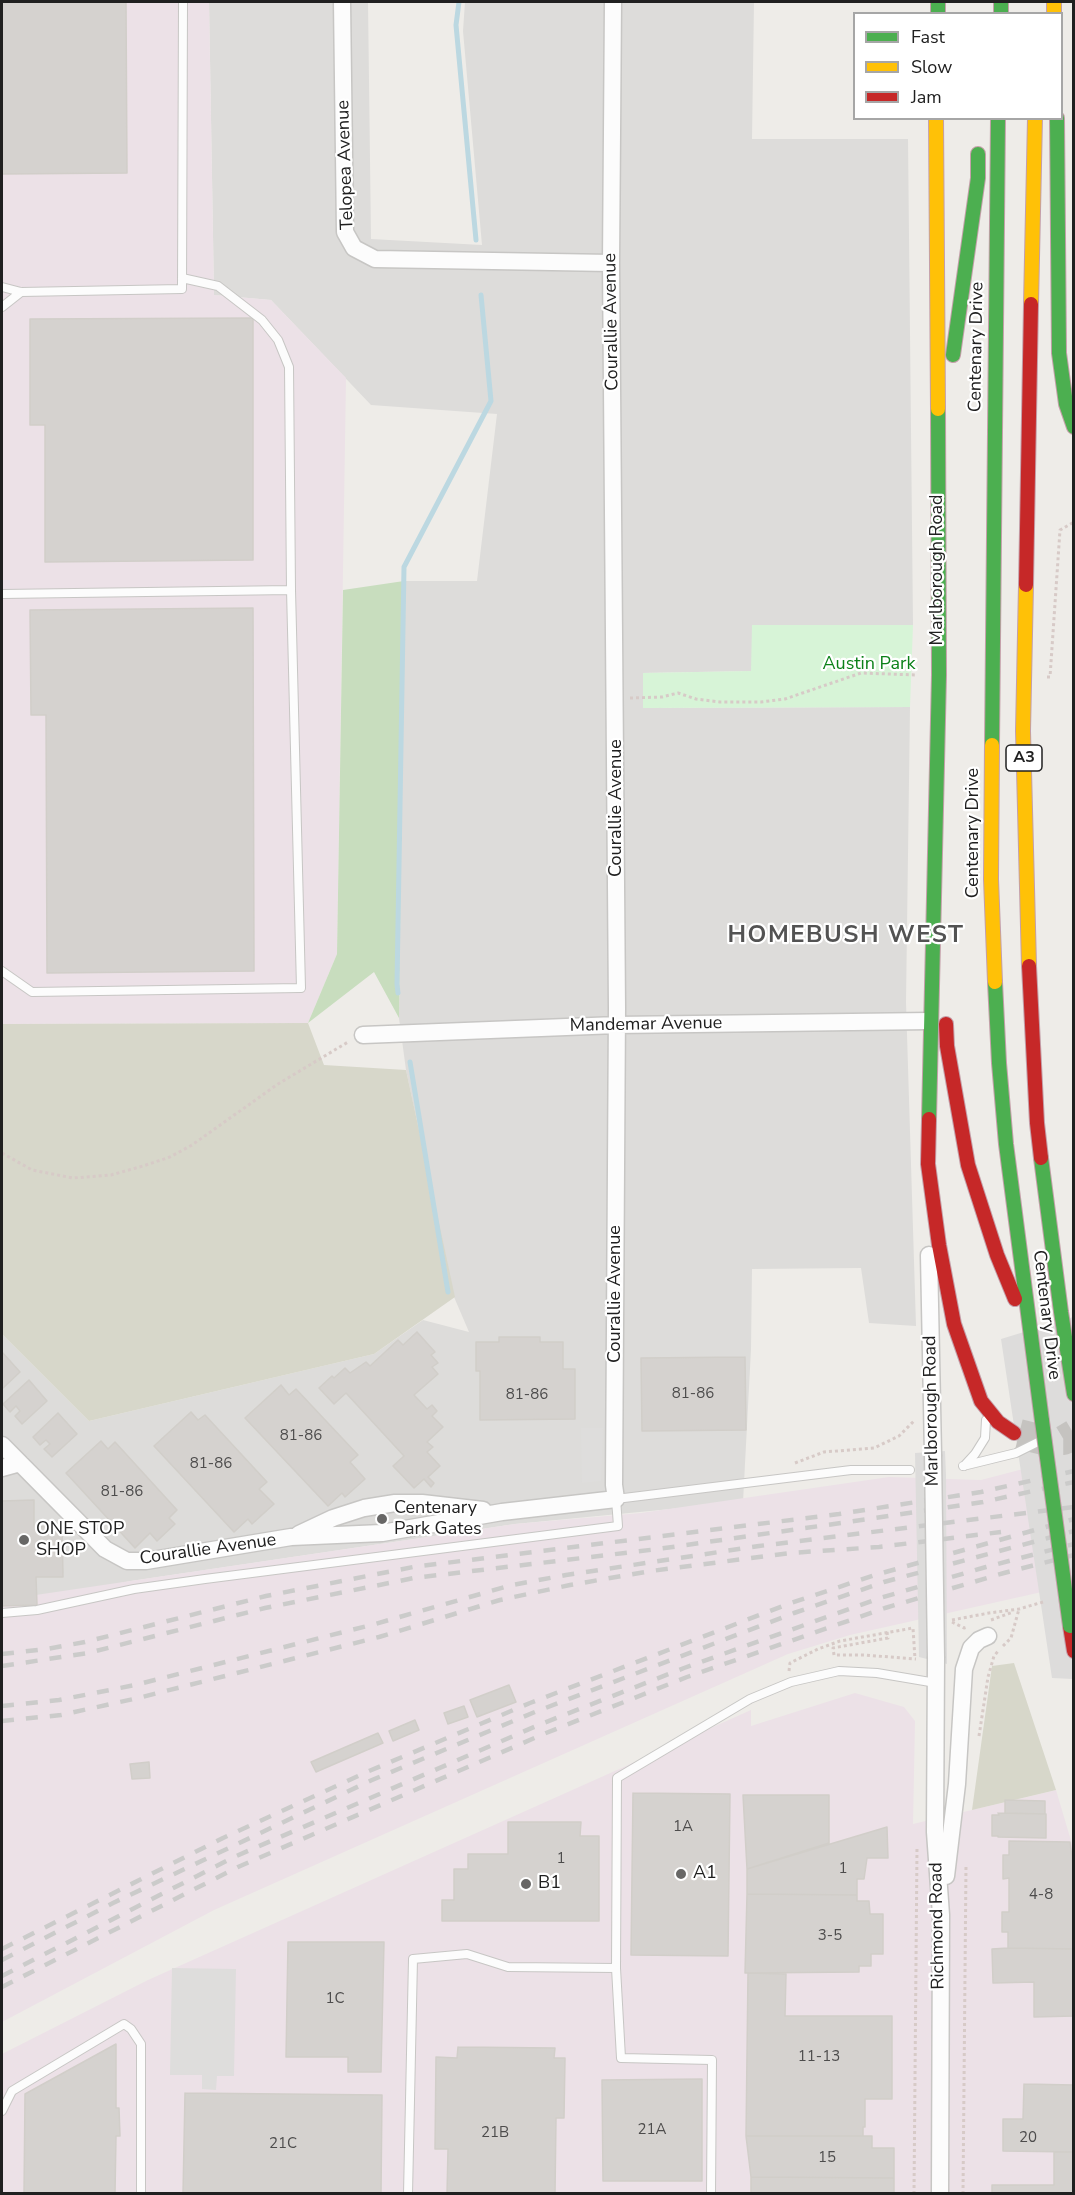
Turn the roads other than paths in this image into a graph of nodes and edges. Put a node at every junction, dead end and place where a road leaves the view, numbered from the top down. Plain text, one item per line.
1 (183, 2) edge
2 (342, 2) edge
3 (613, 2) edge
4 (936, 120) edge
5 (998, 120) edge
6 (1035, 120) edge
7 (1057, 120) edge
8 (978, 142) dead end
9 (611, 263) junction
10 (182, 278) junction
11 (2, 287) edge
12 (21, 292) junction
13 (2, 307) edge
14 (1062, 375) junction
15 (1074, 388) edge
16 (939, 392) junction
17 (1074, 427) edge
18 (291, 591) junction
19 (2, 594) edge
20 (936, 852) junction
21 (2, 971) edge
22 (930, 1021) junction
23 (617, 1025) junction
24 (363, 1035) road end
25 (928, 1164) junction
26 (1029, 1332) junction
27 (1074, 1394) edge
28 (981, 1401) junction
29 (1014, 1433) tunnel mouth
30 (1043, 1440) dead end
31 (2, 1445) edge
32 (20, 1463) junction
33 (2, 1468) edge
34 (910, 1470) dead end
35 (616, 1499) junction
36 (395, 1503) junction
37 (502, 1512) junction
38 (399, 1531) junction
39 (291, 1537) junction
40 (2, 1613) edge
41 (988, 1636) dead end
42 (1074, 1651) edge
43 (929, 1658) joint
44 (936, 1683) junction
45 (941, 1915) junction
46 (616, 1968) junction
47 (2, 2111) edge
48 (141, 2193) edge
49 (408, 2193) edge
50 (711, 2193) edge
51 (940, 2193) edge

1 - 10 lane
2 - 9 street, Telopea Avenue
3 - 9 street, Courallie Avenue
4 - 16 highway, Marlborough Road
5 - 26 highway, Centenary Drive / A3
6 - 27 highway, Centenary Drive / A3
7 - 14 highway
8 - 16 highway
9 - 23 street, Courallie Avenue
10 - 12 lane
10 - 18 lane
11 - 12 lane
12 - 13 lane
14 - 15 lane
14 - 17 highway
16 - 20 highway, Marlborough Road
18 - 19 lane
18 - 21 lane
20 - 22 highway, Marlborough Road
20 - 26 highway
22 - 23 street, Mandemar Avenue
22 - 25 highway, Marlborough Road
23 - 24 street, Mandemar Avenue
23 - 35 street, Courallie Avenue
25 - 28 highway, Marlborough Road
25 - 43 street, Marlborough Road, bridge
26 - 42 highway, Centenary Drive / A3, bridge
28 - 29 highway
28 - 30 lane
31 - 32 street, Courallie Avenue
32 - 33 street
32 - 39 street, Courallie Avenue
34 - 35 lane
35 - 37 street, Courallie Avenue
35 - 40 lane
36 - 37 street, Courallie Avenue
36 - 38 street
36 - 39 street, Courallie Avenue
37 - 38 street, Courallie Avenue
38 - 39 street, Courallie Avenue
41 - 45 street
43 - 44 street, Richmond Road
44 - 45 street, Richmond Road
44 - 46 lane
45 - 51 street, Richmond Road
46 - 49 lane
46 - 50 lane
47 - 48 lane

